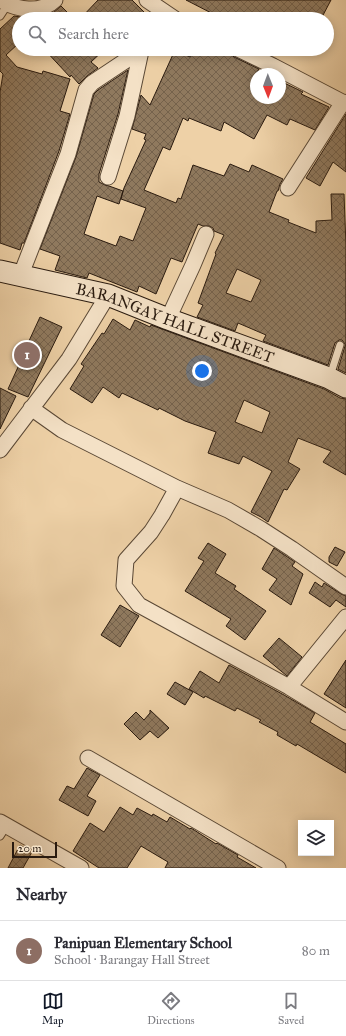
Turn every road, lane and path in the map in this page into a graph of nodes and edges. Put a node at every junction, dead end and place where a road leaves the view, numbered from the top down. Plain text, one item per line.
1 (55, 0) edge
2 (147, 0) edge
3 (3, 7) edge
4 (165, 12) edge
5 (133, 56) edge
6 (141, 56) edge
7 (252, 56) edge
8 (344, 103) edge
9 (108, 177) dead end
10 (288, 188) dead end
11 (206, 234) dead end
12 (0, 272) edge
13 (20, 277) junction
14 (108, 295) junction
15 (168, 319) junction
16 (340, 345) dead end
17 (338, 382) edge
18 (31, 408) junction
19 (0, 450) edge
20 (177, 488) junction
21 (346, 587) edge
22 (346, 617) edge
23 (289, 687) junction
24 (346, 722) edge
25 (88, 758) dead end
26 (2, 828) edge
27 (81, 868) edge
28 (278, 868) edge

1 - 3 street
2 - 4 street
5 - 13 street
6 - 9 street
7 - 8 street
8 - 10 street
11 - 15 street
12 - 13 main road, BARANGAY HALL STREET
13 - 14 main road, BARANGAY HALL STREET
14 - 15 main road, BARANGAY HALL STREET
14 - 18 street
15 - 17 main road, BARANGAY HALL STREET
16 - 17 lane
18 - 19 street
18 - 20 street
20 - 21 street
20 - 23 street
22 - 23 street
23 - 24 street
25 - 28 street
26 - 27 street

